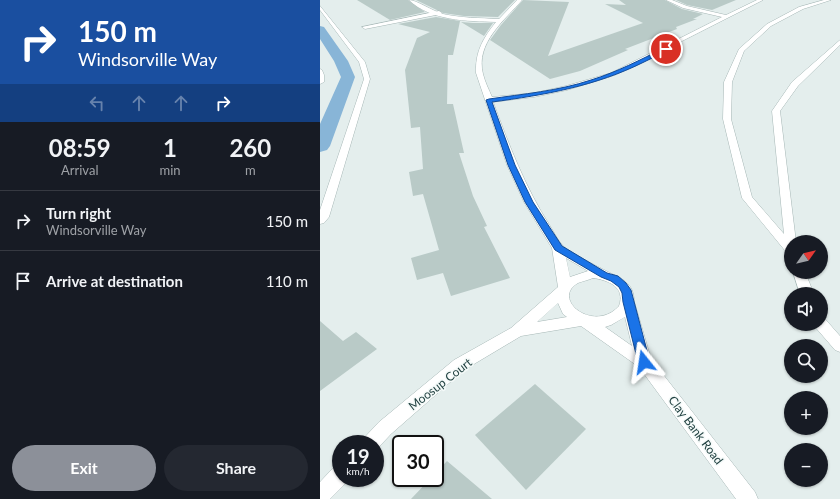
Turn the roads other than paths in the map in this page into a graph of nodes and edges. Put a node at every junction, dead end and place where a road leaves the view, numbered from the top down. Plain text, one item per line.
1 (411, 0) edge
2 (520, 0) edge
3 (668, 0) edge
4 (760, 0) edge
5 (829, 0) edge
6 (320, 7) edge
7 (439, 13) junction
8 (727, 17) junction
9 (501, 21) junction
10 (365, 27) dead end
11 (840, 42) edge
12 (320, 71) edge
13 (320, 82) edge
14 (489, 100) junction
15 (320, 222) edge
16 (790, 235) edge
17 (784, 242) edge
18 (558, 248) junction
19 (604, 275) junction
20 (565, 289) junction
21 (628, 302) junction
22 (584, 321) junction
23 (827, 331) edge
24 (516, 332) junction
25 (840, 346) edge
26 (644, 362) junction
27 (378, 435) edge
28 (332, 483) edge
29 (320, 496) edge
30 (748, 499) edge

1 - 7 street
2 - 9 street, Clay Bank Road
3 - 8 street
4 - 8 street
5 - 17 street
6 - 15 street
7 - 9 street
7 - 10 street
8 - 14 street
9 - 14 street, Clay Bank Road
11 - 16 street
12 - 13 street
14 - 18 street, Clay Bank Road
18 - 19 street, Clay Bank Road
18 - 20 street, Clay Bank Road
19 - 20 street
19 - 21 street, Clay Bank Road
20 - 22 street, Clay Bank Road
20 - 24 street, Moosup Court
21 - 22 street
21 - 26 street, Clay Bank Road
22 - 24 street, Moosup Court
22 - 26 street, Clay Bank Road
23 - 25 street
24 - 27 street, Moosup Court
26 - 30 street, Clay Bank Road
28 - 29 street

